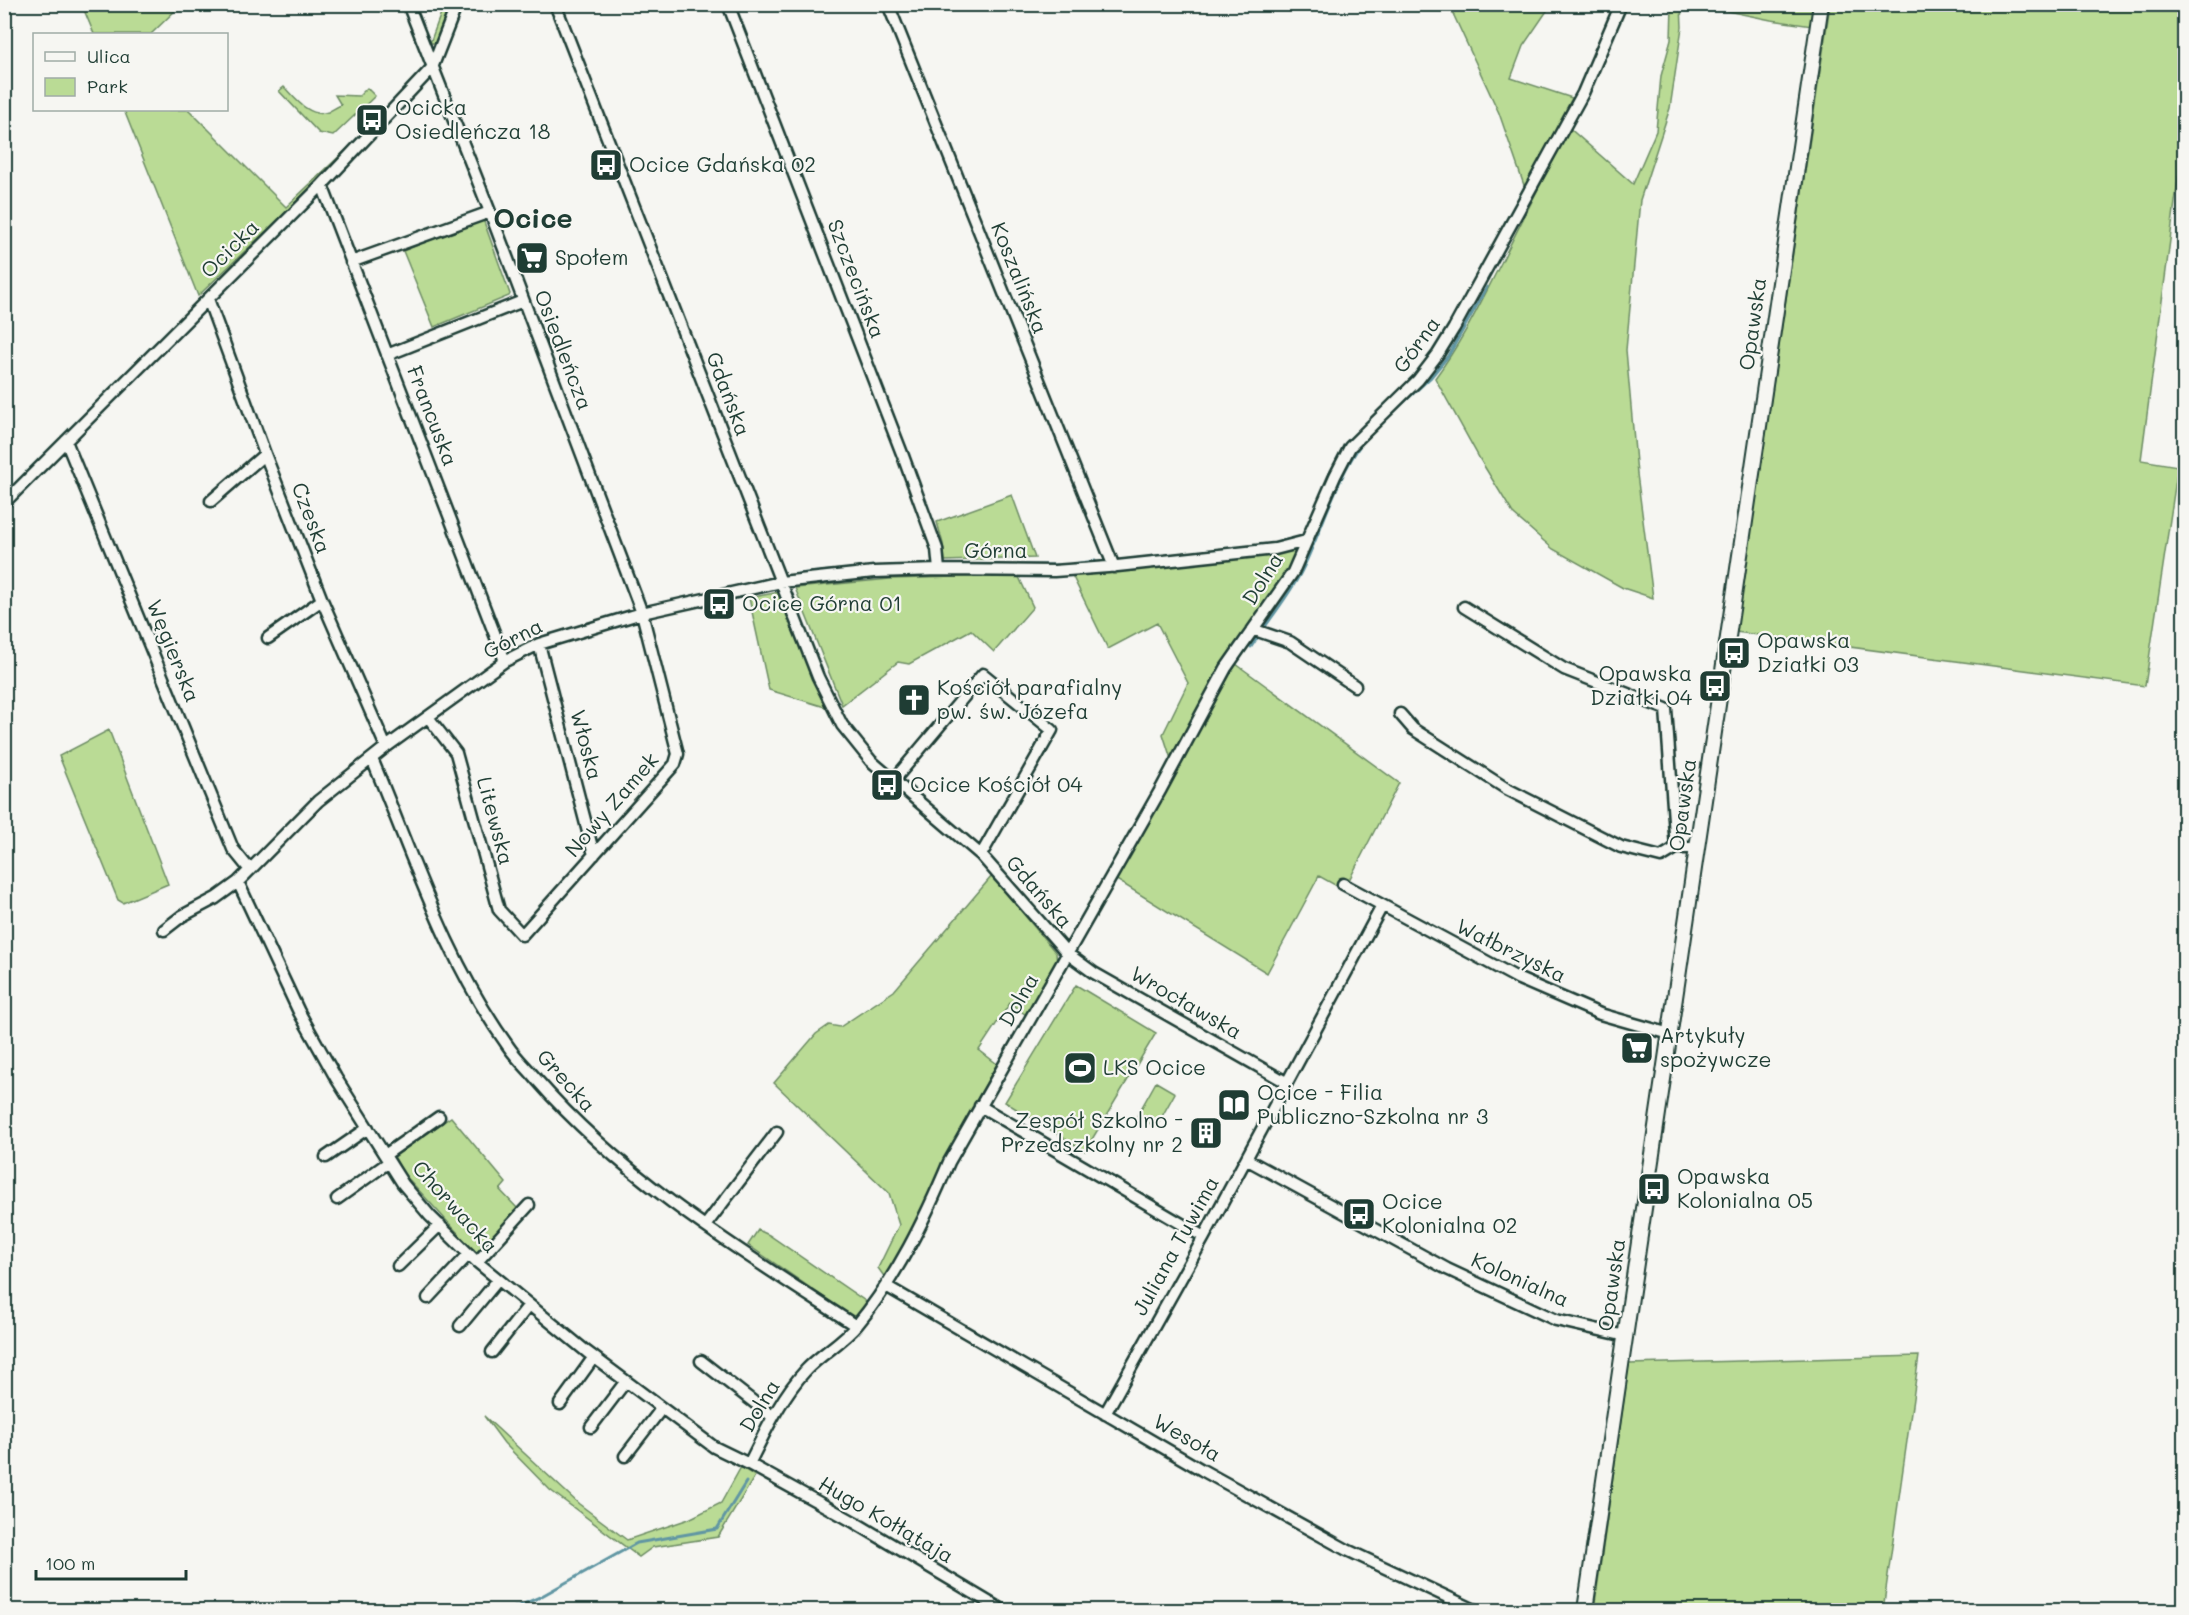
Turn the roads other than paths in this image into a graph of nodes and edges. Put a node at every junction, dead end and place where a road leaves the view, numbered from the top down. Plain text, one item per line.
1 (408, 4) edge
2 (457, 4) edge
3 (555, 4) edge
4 (728, 4) edge
5 (888, 4) edge
6 (1621, 4) edge
7 (1821, 4) edge
8 (432, 68) junction
9 (321, 185) junction
10 (490, 212) junction
11 (351, 262) junction
12 (208, 299) junction
13 (523, 301) junction
14 (387, 355) junction
15 (66, 441) junction
16 (265, 454) junction
17 (211, 501) dead end
18 (4, 504) edge
19 (1306, 541) junction
20 (1114, 567) junction
21 (939, 570) junction
22 (781, 582) junction
23 (322, 600) junction
24 (1464, 607) dead end
25 (642, 613) junction
26 (1260, 631) junction
27 (268, 638) dead end
28 (539, 644) junction
29 (505, 661) junction
30 (1355, 686) dead end
31 (1400, 714) dead end
32 (428, 717) junction
33 (386, 747) junction
34 (372, 759) junction
35 (894, 780) junction
36 (1676, 848) junction
37 (1698, 848) junction
38 (594, 855) junction
39 (981, 855) junction
40 (250, 870) junction
41 (238, 882) junction
42 (1344, 884) dead end
43 (1382, 906) junction
44 (164, 930) dead end
45 (522, 934) joint
46 (1068, 954) junction
47 (1670, 1034) junction
48 (1286, 1082) junction
49 (980, 1106) junction
50 (439, 1117) dead end
51 (368, 1128) junction
52 (777, 1132) dead end
53 (326, 1157) dead end
54 (387, 1159) junction
55 (1246, 1159) junction
56 (337, 1199) dead end
57 (529, 1205) dead end
58 (440, 1225) junction
59 (705, 1226) junction
60 (1204, 1237) junction
61 (473, 1258) junction
62 (398, 1266) dead end
63 (498, 1280) junction
64 (886, 1286) junction
65 (428, 1298) dead end
66 (529, 1305) junction
67 (460, 1326) dead end
68 (856, 1326) junction
69 (1626, 1336) junction
70 (492, 1352) dead end
71 (594, 1357) junction
72 (701, 1361) dead end
73 (626, 1381) junction
74 (560, 1404) dead end
75 (662, 1408) junction
76 (1105, 1414) junction
77 (773, 1417) junction
78 (591, 1427) dead end
79 (625, 1456) dead end
80 (749, 1464) junction
81 (1002, 1611) edge
82 (1475, 1611) edge
83 (1586, 1611) edge

1 - 8 street, Osiedleńcza
2 - 8 street, Ocicka
3 - 22 street, Gdańska
4 - 21 street, Szczecińska
5 - 20 street, Koszalińska
6 - 19 street, Górna
7 - 37 main road, Opawska
8 - 9 street, Ocicka
8 - 10 street, Osiedleńcza
9 - 11 street, Francuska
9 - 12 street, Ocicka
10 - 11 street
10 - 13 street, Osiedleńcza
11 - 14 street, Francuska
12 - 15 street, Ocicka
12 - 16 street, Czeska
13 - 14 street
13 - 25 street, Osiedleńcza
14 - 29 street, Francuska
15 - 18 street, Ocicka
15 - 40 street, Węgierska
16 - 17 street
16 - 23 street, Czeska
19 - 20 street, Górna
19 - 26 street, Dolna
20 - 21 street, Górna
21 - 22 street, Górna
22 - 25 street, Górna
22 - 35 street, Gdańska
23 - 27 street
23 - 33 street, Czeska
24 - 36 street
25 - 28 street, Górna
25 - 38 street, Nowy Zamek
26 - 30 street
26 - 46 street, Dolna
28 - 29 street, Górna
28 - 38 street, Włoska
29 - 32 street, Górna
31 - 36 street
32 - 33 street, Górna
32 - 45 street, Litewska
33 - 34 street, Górna
34 - 40 street, Górna
34 - 59 street, Grecka
35 - 39 street, Gdańska
35 - 39 street, Gdańska
36 - 37 street
37 - 47 main road, Opawska
38 - 45 street, Nowy Zamek
39 - 46 street, Gdańska
40 - 41 street, Górna
41 - 44 street, Górna
41 - 51 street, Chorwacka
42 - 43 street, Wałbrzyska
43 - 47 street, Wałbrzyska
43 - 48 street, Juliana Tuwima
46 - 48 street, Wrocławska
46 - 49 street, Dolna
47 - 69 main road, Opawska
48 - 55 street, Juliana Tuwima
49 - 60 street
49 - 64 street, Dolna
50 - 54 street
51 - 53 street
51 - 54 street, Chorwacka
52 - 59 street
54 - 56 street
54 - 58 street, Chorwacka
55 - 60 street, Juliana Tuwima
55 - 69 street, Kolonialna
57 - 61 street
58 - 61 street, Chorwacka
58 - 62 street
59 - 68 street, Grecka
60 - 76 street, Juliana Tuwima
61 - 63 street, Chorwacka
61 - 65 street
63 - 66 street, Chorwacka
63 - 67 street
64 - 68 street, Dolna
64 - 76 street, Wesoła
66 - 70 street
66 - 71 street, Chorwacka
68 - 77 street, Dolna
69 - 83 main road, Opawska
71 - 73 street, Chorwacka
71 - 74 street
72 - 77 street
73 - 75 street, Chorwacka
73 - 78 street
75 - 79 street
75 - 80 street, Chorwacka
76 - 82 street, Wesoła
77 - 80 street, Dolna
80 - 81 street, Hugo Kołłątaja

